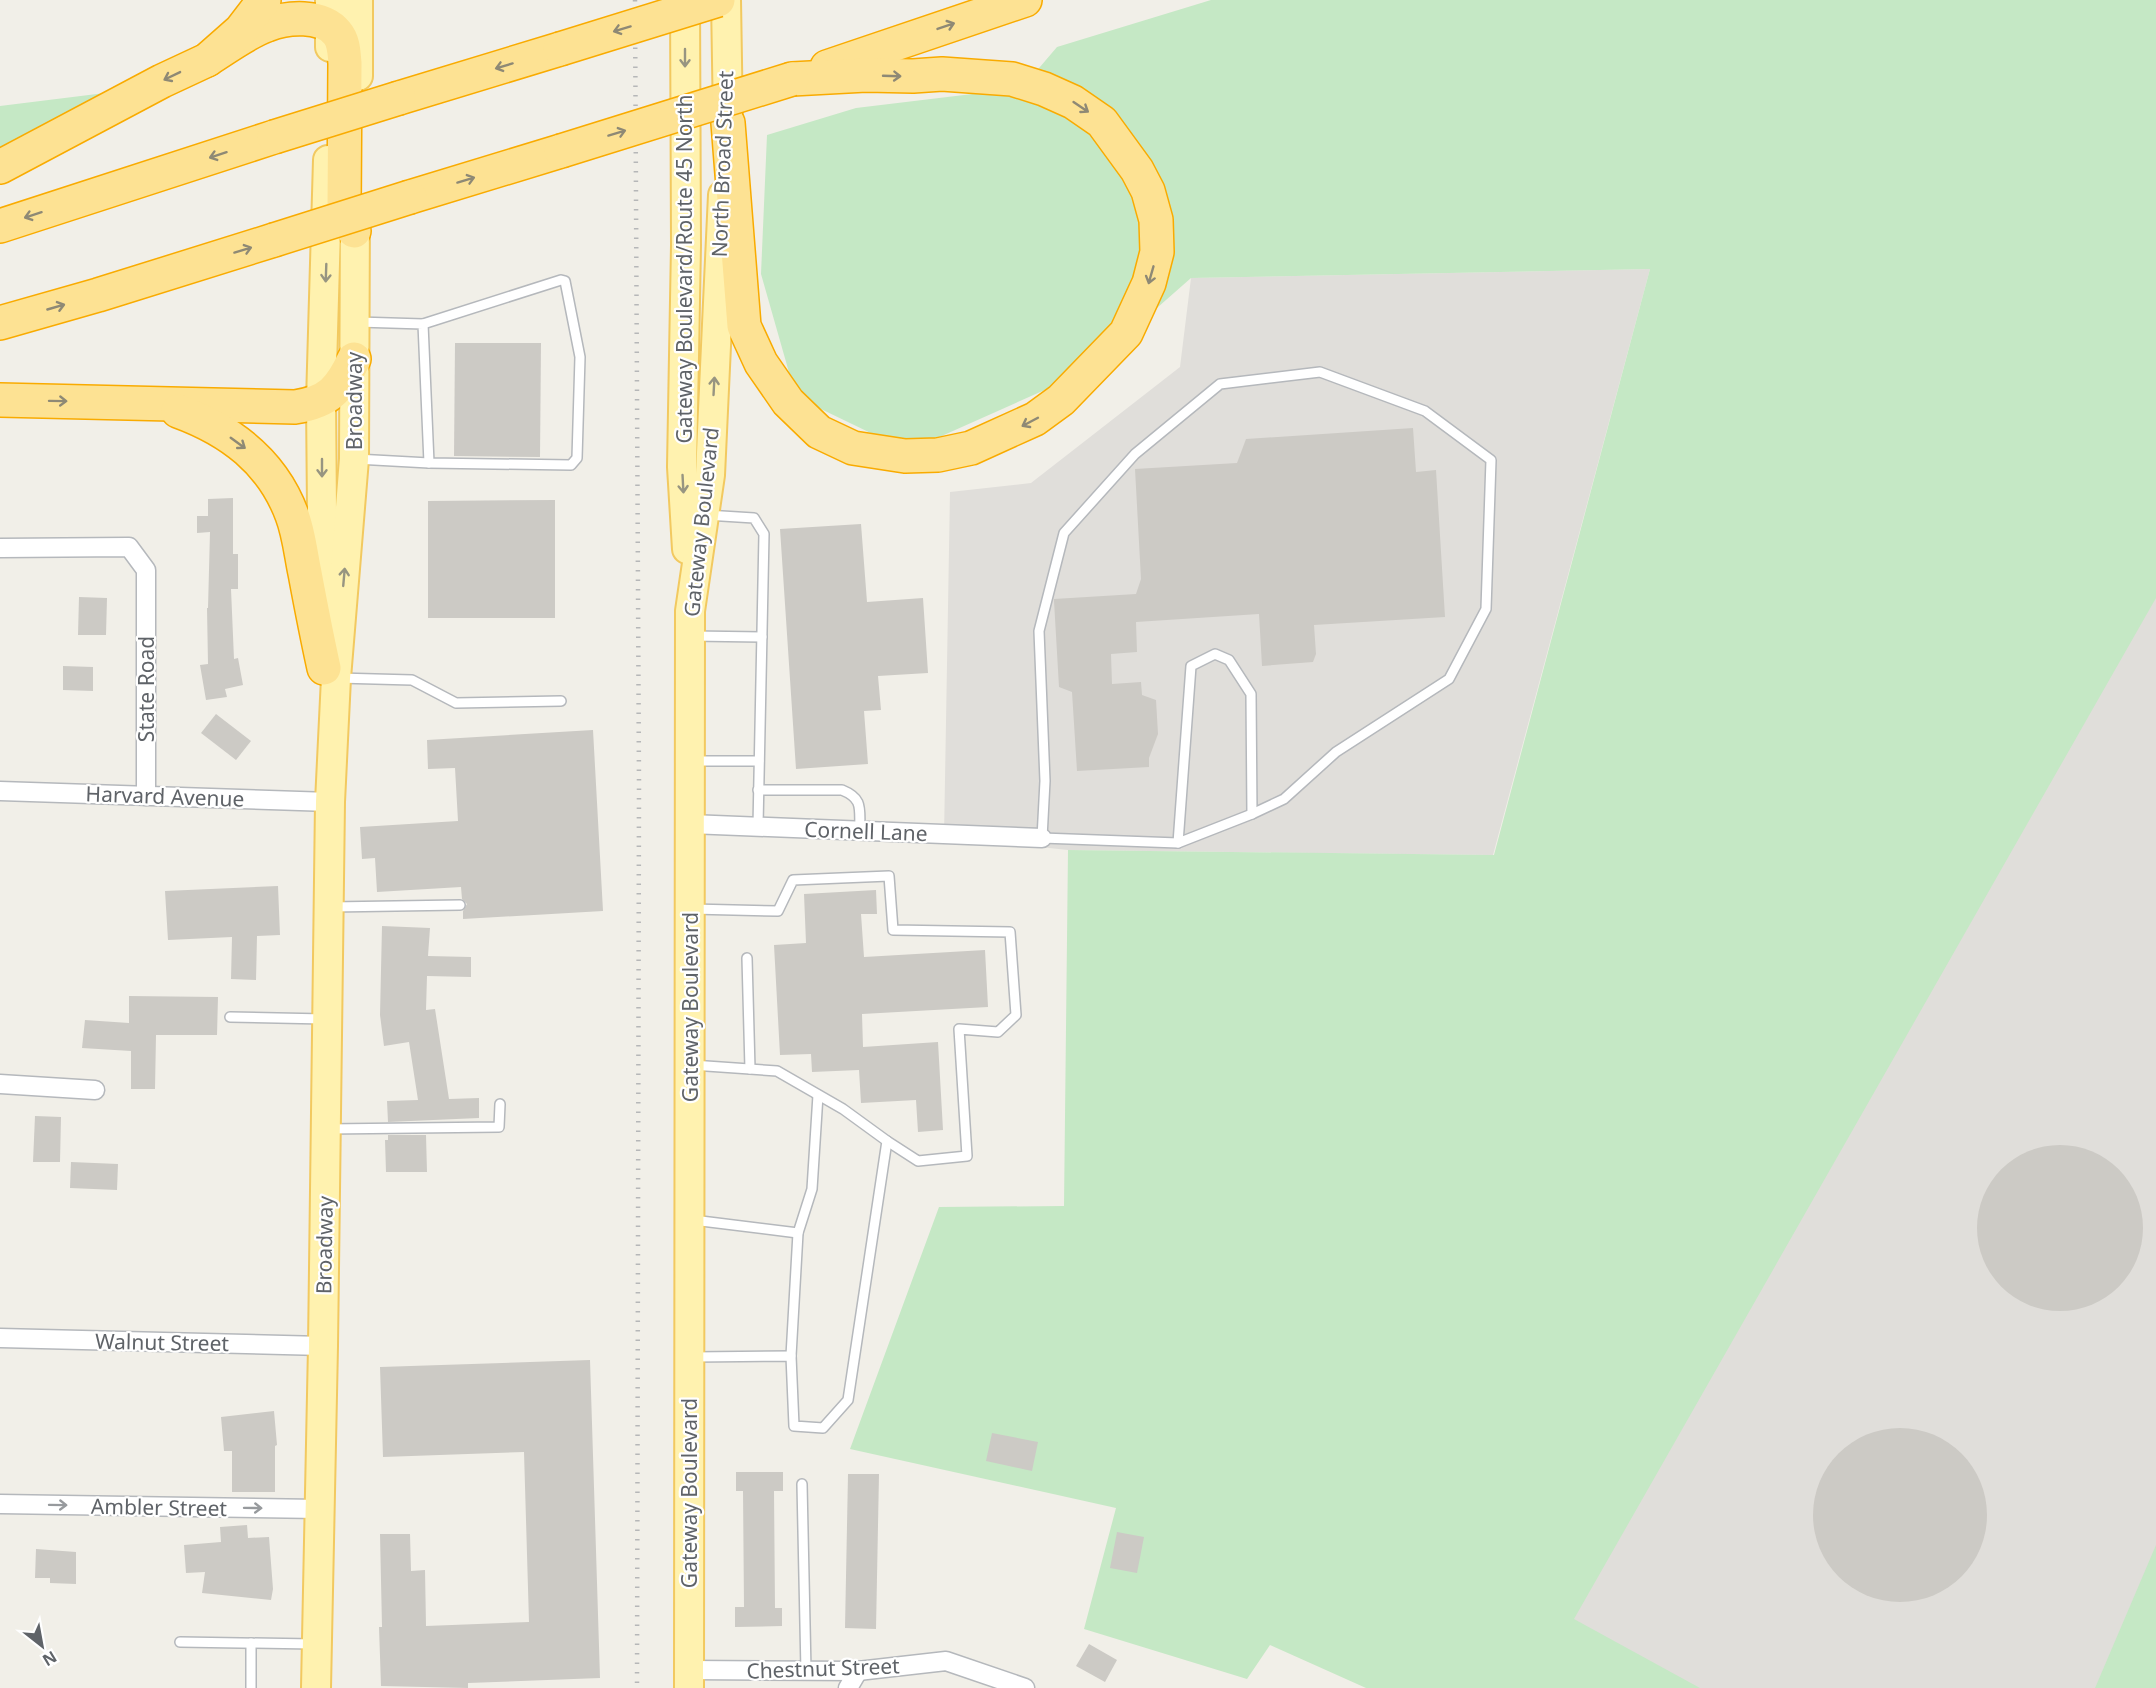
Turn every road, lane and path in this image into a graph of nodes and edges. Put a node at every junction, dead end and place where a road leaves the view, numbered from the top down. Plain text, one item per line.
1 (264, 0) edge
2 (358, 0) edge
3 (685, 0) edge
4 (718, 0) edge
5 (726, 0) edge
6 (1025, 0) edge
7 (330, 13) edge
8 (207, 60) junction
9 (792, 79) junction
10 (728, 123) junction
11 (0, 167) edge
12 (0, 226) edge
13 (354, 231) junction
14 (355, 322) junction
15 (0, 323) edge
16 (423, 324) junction
17 (717, 328) joint
18 (354, 359) junction
19 (0, 400) edge
20 (321, 401) junction
21 (147, 402) junction
22 (354, 459) junction
23 (429, 463) junction
24 (704, 515) junction
25 (0, 548) edge
26 (690, 623) junction
27 (762, 637) junction
28 (328, 674) junction
29 (561, 701) dead end
30 (690, 761) junction
31 (759, 761) junction
32 (758, 790) junction
33 (0, 791) edge
34 (146, 796) junction
35 (330, 802) junction
36 (1252, 814) junction
37 (690, 824) junction
38 (758, 826) junction
39 (860, 830) junction
40 (1042, 838) junction
41 (1178, 843) junction
42 (460, 905) dead end
43 (329, 907) junction
44 (690, 909) junction
45 (747, 958) dead end
46 (230, 1017) dead end
47 (327, 1019) junction
48 (690, 1065) junction
49 (750, 1070) junction
50 (0, 1084) edge
51 (95, 1090) dead end
52 (818, 1095) junction
53 (500, 1104) dead end
54 (326, 1129) junction
55 (887, 1141) junction
56 (689, 1219) junction
57 (798, 1233) junction
58 (0, 1338) edge
59 (323, 1346) junction
60 (791, 1356) junction
61 (689, 1357) junction
62 (802, 1484) dead end
63 (0, 1504) edge
64 (319, 1509) junction
65 (180, 1642) dead end
66 (251, 1644) junction
67 (316, 1644) junction
68 (806, 1671) junction
69 (858, 1671) junction
70 (689, 1679) edge
71 (251, 1688) edge
72 (316, 1688) edge
73 (848, 1688) edge
74 (1025, 1688) edge

1 - 8 highway
2 - 13 main road, Broadway
3 -> 26 main road, Gateway Boulevard/Route 45 North
4 -> 12 highway, bridge
5 - 10 main road, North Broad Street
9 -> 6 highway
7 - 8 highway
7 - 13 highway
7 -> 20 main road, Broadway
8 -> 11 highway
9 -> 10 highway
15 -> 9 highway, bridge
10 - 17 main road, North Broad Street
13 - 14 main road, Broadway
14 - 16 lane
14 - 18 main road, Broadway
16 - 23 lane
16 - 23 lane
24 -> 17 main road, Gateway Boulevard
18 - 20 highway
18 - 22 main road, Broadway
19 -> 21 highway
20 - 21 highway
20 -> 28 main road, Broadway
21 -> 28 highway
22 - 23 lane
28 -> 22 main road, Broadway
24 - 26 main road, Gateway Boulevard
24 - 27 lane
25 - 34 street, State Road
26 - 27 lane
26 - 30 main road, Gateway Boulevard
27 - 31 lane
28 - 29 lane
28 - 35 main road, Broadway
30 - 31 lane
30 - 37 main road, Gateway Boulevard
31 - 32 lane
32 - 38 lane
32 - 39 lane
33 - 34 street, Harvard Avenue
34 - 35 street, Harvard Avenue
35 - 43 main road, Broadway
36 - 40 lane
36 - 41 lane
36 - 41 lane
37 - 38 street, Cornell Lane
37 - 44 main road, Gateway Boulevard
38 - 39 street, Cornell Lane
39 - 40 street, Cornell Lane
40 - 41 lane
42 - 43 lane
43 - 47 main road, Broadway
44 - 48 main road, Gateway Boulevard
44 - 55 lane
45 - 49 lane
46 - 47 lane
47 - 54 main road, Broadway
48 - 49 lane
48 - 56 main road, Gateway Boulevard
49 - 52 lane
50 - 51 street
52 - 55 lane
52 - 57 lane
53 - 54 lane
54 - 59 main road, Broadway
55 - 60 lane
56 - 57 lane
56 - 61 main road, Gateway Boulevard
57 - 60 lane
58 - 59 street, Walnut Street
59 - 64 main road, Broadway
60 - 61 lane
61 - 70 main road, Gateway Boulevard
62 - 68 lane
63 -> 64 street, Ambler Street
64 - 67 main road, Broadway
65 - 66 lane
66 - 67 lane
66 - 71 lane
67 - 72 main road, Broadway
68 - 69 street, Chestnut Street
68 - 70 street, Chestnut Street
69 - 73 street
69 - 74 street, Chestnut Street

